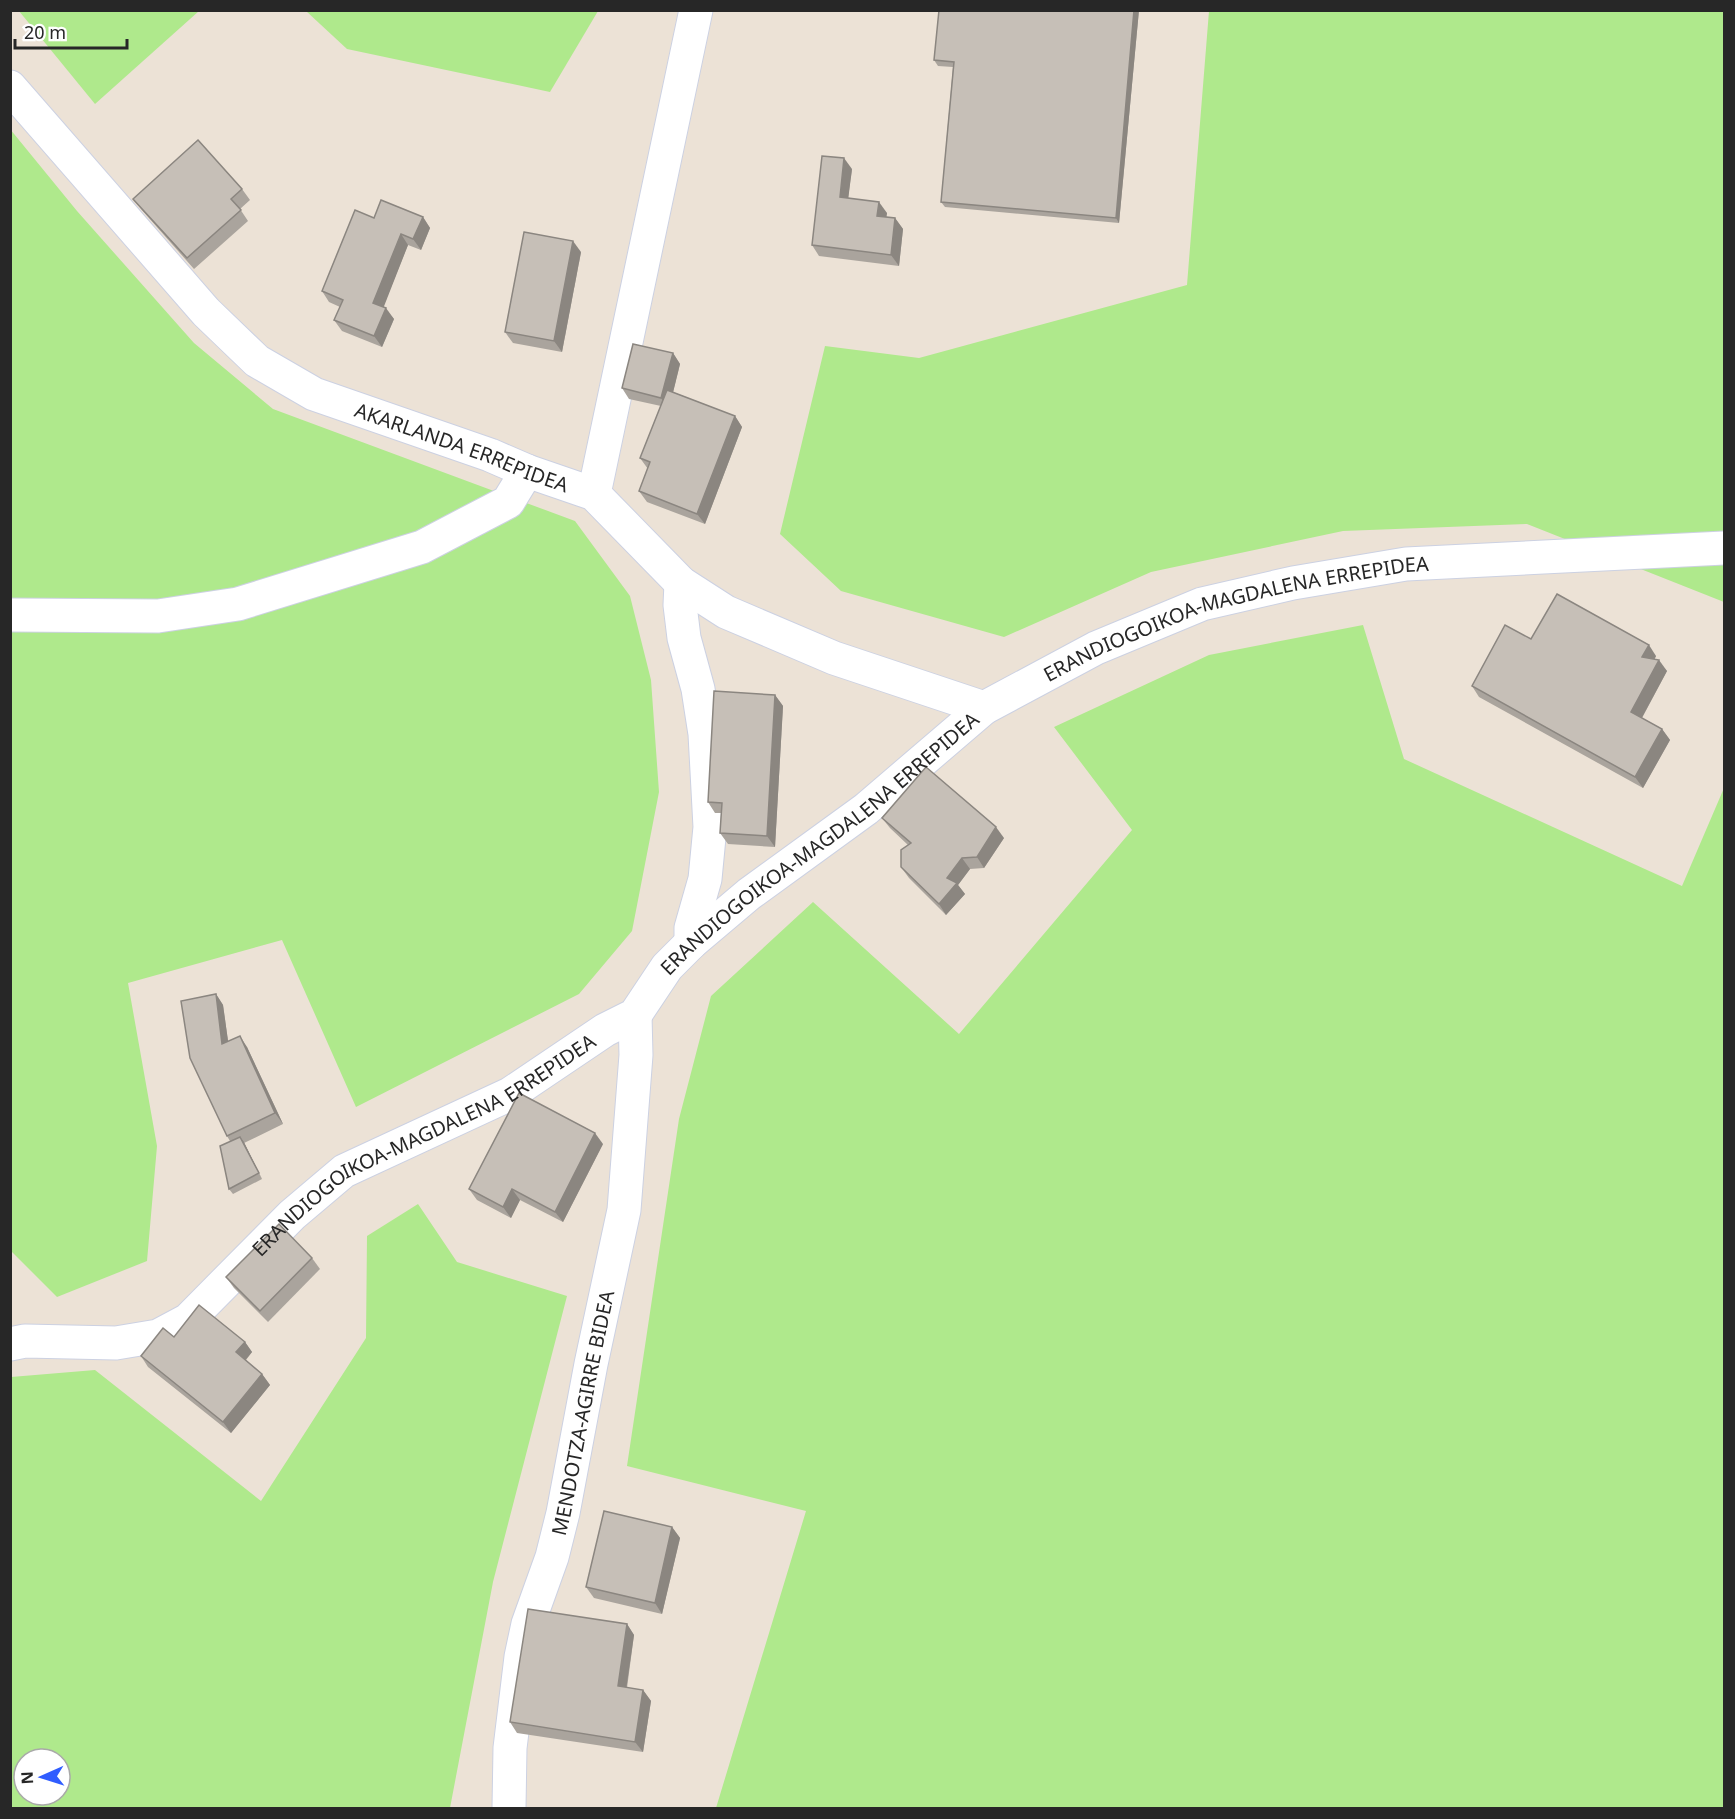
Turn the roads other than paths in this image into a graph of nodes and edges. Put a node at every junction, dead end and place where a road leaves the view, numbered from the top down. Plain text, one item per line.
1 (696, 10) edge
2 (10, 87) edge
3 (527, 471) junction
4 (594, 494) junction
5 (1725, 548) edge
6 (681, 583) junction
7 (10, 615) edge
8 (984, 708) junction
9 (691, 943) junction
10 (635, 1014) junction
11 (10, 1344) edge
12 (509, 1809) edge

1 - 4 street
2 - 3 street, AKARLANDA ERREPIDEA
3 - 4 street, AKARLANDA ERREPIDEA
3 - 7 street
4 - 6 street, AKARLANDA ERREPIDEA
5 - 8 street, ERANDIOGOIKOA-MAGDALENA ERREPIDEA
6 - 8 street, AKARLANDA ERREPIDEA
6 - 9 street
8 - 9 street, ERANDIOGOIKOA-MAGDALENA ERREPIDEA
9 - 10 street, ERANDIOGOIKOA-MAGDALENA ERREPIDEA
10 - 11 street, ERANDIOGOIKOA-MAGDALENA ERREPIDEA
10 - 12 street, MENDOTZA-AGIRRE BIDEA

